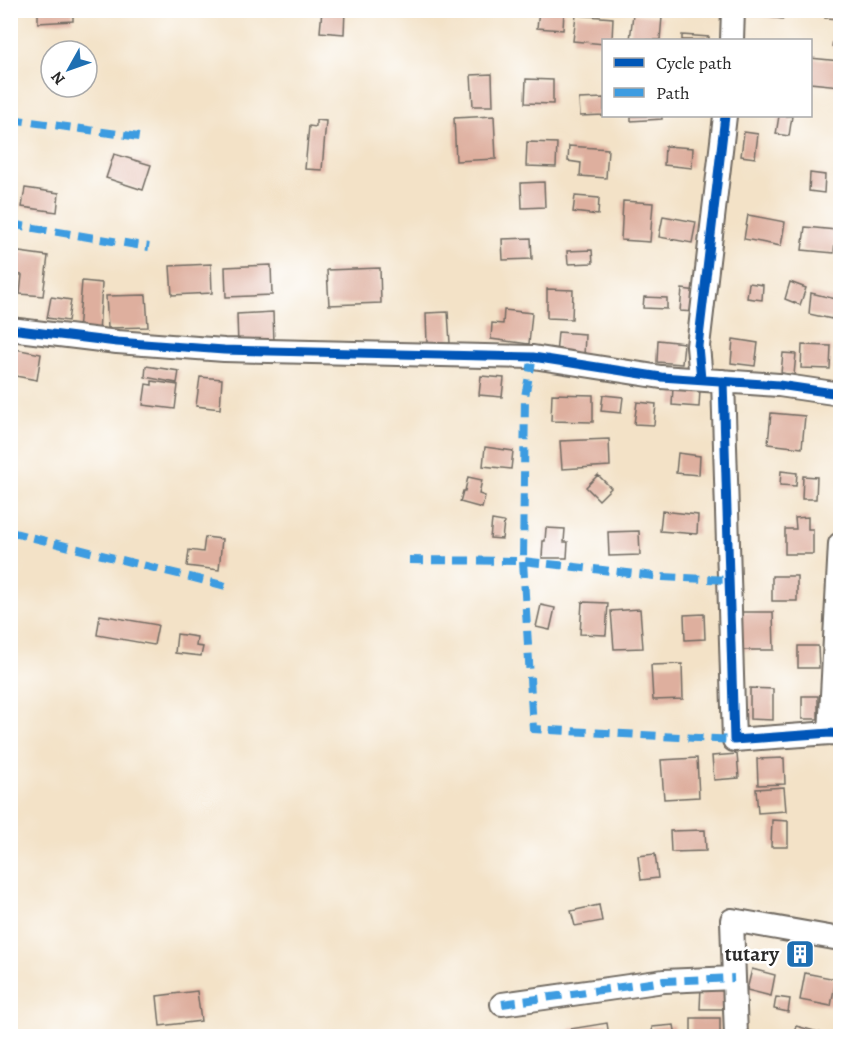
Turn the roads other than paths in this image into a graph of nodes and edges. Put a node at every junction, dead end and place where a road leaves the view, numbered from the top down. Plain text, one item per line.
1 (733, 10) edge
2 (732, 39) edge
3 (725, 117) edge
4 (10, 329) edge
5 (701, 380) junction
6 (723, 381) junction
7 (840, 394) edge
8 (840, 544) edge
9 (835, 733) edge
10 (840, 939) edge
11 (734, 978) junction
12 (502, 1004) dead end
13 (736, 1036) edge

1 - 2 street
3 - 5 street
4 - 5 street
5 - 6 street
6 - 7 street
6 - 9 street
8 - 9 street
10 - 11 street
11 - 12 street
11 - 13 street

